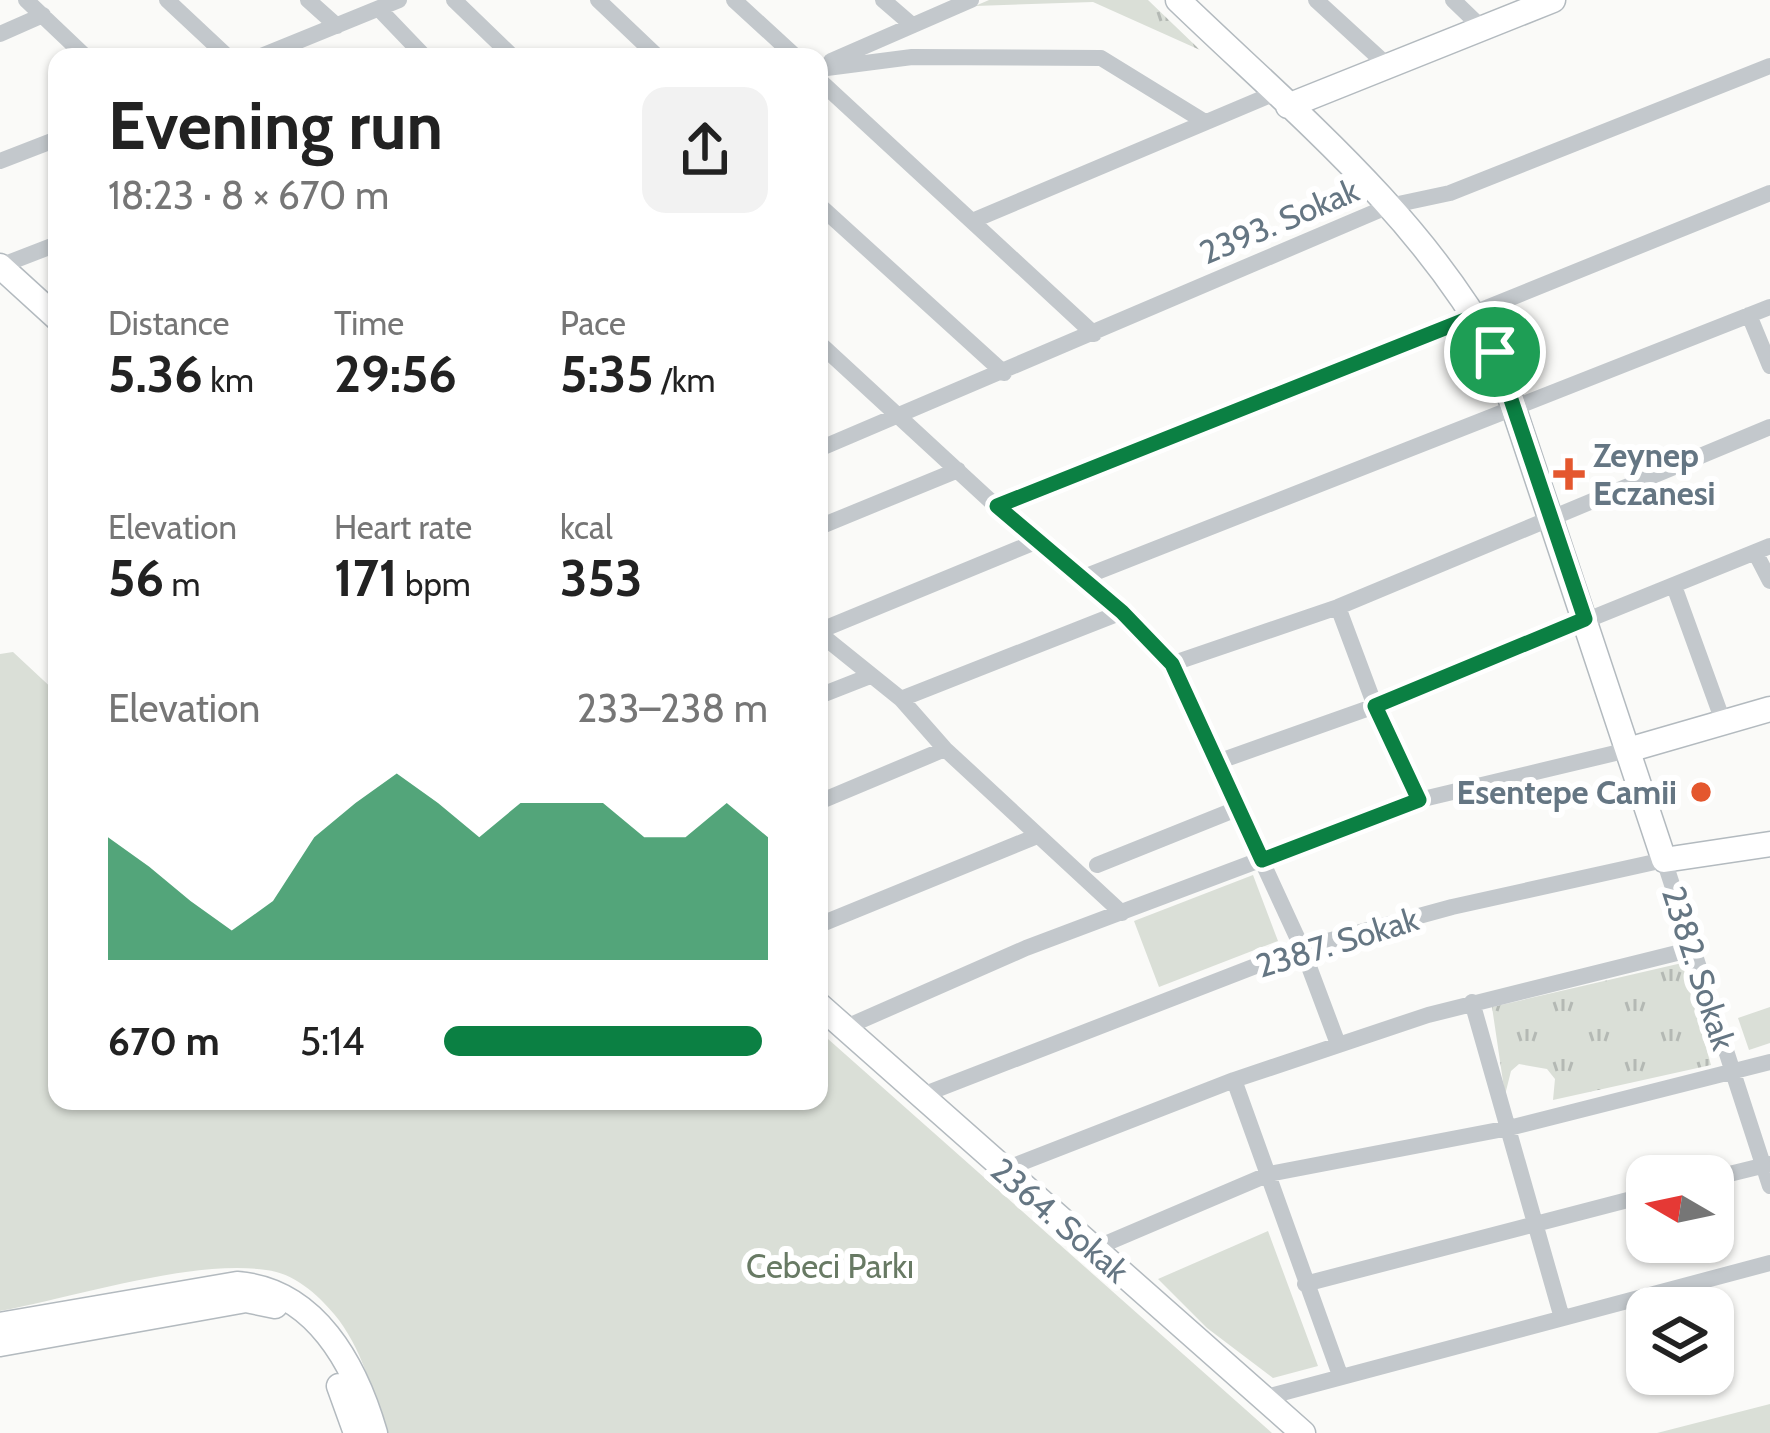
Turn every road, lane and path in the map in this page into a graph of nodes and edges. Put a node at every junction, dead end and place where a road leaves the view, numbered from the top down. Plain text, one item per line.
1 (26, 0) edge
2 (167, 0) edge
3 (308, 0) edge
4 (399, 0) edge
5 (454, 0) edge
6 (598, 0) edge
7 (734, 0) edge
8 (883, 0) edge
9 (971, 0) edge
10 (1178, 0) edge
11 (1316, 0) edge
12 (1453, 0) edge
13 (1553, 0) edge
14 (379, 9) junction
15 (44, 15) junction
16 (337, 26) junction
17 (912, 26) junction
18 (1482, 28) junction
19 (0, 34) edge
20 (77, 48) edge
21 (218, 48) edge
22 (282, 48) edge
23 (416, 48) edge
24 (504, 48) edge
25 (649, 48) edge
26 (786, 48) edge
27 (828, 64) edge
28 (1388, 66) junction
29 (1770, 66) edge
30 (828, 67) edge
31 (828, 88) edge
32 (1281, 99) junction
33 (1205, 122) junction
34 (48, 142) edge
35 (0, 161) edge
36 (1770, 194) edge
37 (1390, 206) junction
38 (828, 213) edge
39 (972, 221) junction
40 (48, 247) edge
41 (0, 266) edge
42 (1770, 307) edge
43 (48, 310) edge
44 (1749, 315) junction
45 (1475, 316) junction
46 (1094, 334) junction
47 (828, 351) edge
48 (1770, 366) edge
49 (1004, 373) junction
50 (1514, 408) junction
51 (901, 417) junction
52 (1770, 427) edge
53 (828, 445) edge
54 (958, 470) junction
55 (997, 506) junction
56 (1551, 518) junction
57 (828, 523) edge
58 (1035, 542) junction
59 (1763, 549) edge
60 (1084, 577) junction
61 (1770, 580) edge
62 (1673, 586) junction
63 (1338, 607) junction
64 (1122, 612) junction
65 (1585, 619) junction
66 (828, 628) edge
67 (828, 640) edge
68 (1172, 664) junction
69 (869, 676) junction
70 (828, 692) edge
71 (901, 699) junction
72 (1375, 706) junction
73 (1770, 709) edge
74 (1724, 724) junction
75 (945, 748) junction
76 (1628, 750) junction
77 (1220, 761) junction
78 (828, 798) edge
79 (1419, 800) junction
80 (1239, 808) junction
81 (1037, 836) junction
82 (1770, 844) edge
83 (1262, 860) junction
84 (1664, 860) junction
85 (1097, 865) dead end
86 (1122, 913) junction
87 (828, 921) edge
88 (1303, 948) junction
89 (1693, 949) junction
90 (1472, 1002) junction
91 (828, 1013) edge
92 (844, 1028) junction
93 (1338, 1044) junction
94 (1770, 1062) edge
95 (1734, 1074) junction
96 (1234, 1080) junction
97 (920, 1096) junction
98 (1509, 1128) junction
99 (1767, 1165) edge
100 (1003, 1170) junction
101 (1734, 1173) edge
102 (1269, 1174) junction
103 (1770, 1186) edge
104 (1626, 1200) edge
105 (1534, 1223) junction
106 (1093, 1249) junction
107 (1770, 1263) edge
108 (1306, 1285) junction
109 (1562, 1318) junction
110 (0, 1325) edge
111 (0, 1344) edge
112 (1340, 1375) junction
113 (1263, 1398) junction
114 (356, 1433) edge
115 (375, 1433) edge
116 (1303, 1433) edge

1 - 15 street
2 - 21 street
3 - 16 street
4 - 14 street
5 - 24 street
6 - 25 street
7 - 26 street
8 - 17 street
9 - 17 street
10 - 32 main road, 2382. Sokak
11 - 28 street
12 - 18 street
13 - 18 main road
14 - 16 street
14 - 23 street
15 - 19 street
15 - 20 street
16 - 22 street
17 - 27 street
18 - 28 main road
28 - 32 main road
29 - 37 street, 2393. Sokak
30 - 33 street
31 - 39 street
32 - 33 street
32 - 37 main road, 2382. Sokak
33 - 39 street
34 - 35 street
36 - 45 street
37 - 45 main road, 2382. Sokak
37 - 46 street, 2393. Sokak
38 - 49 street
39 - 46 street
40 - 41 street
41 - 43 main road
42 - 44 street
44 - 48 street
44 - 50 street
45 - 50 main road, 2382. Sokak
45 - 55 street
46 - 49 street, 2393. Sokak
47 - 51 street
49 - 51 street, 2393. Sokak
50 - 56 main road, 2382. Sokak
50 - 60 street
51 - 53 street, 2393. Sokak
51 - 54 street
52 - 56 street
54 - 55 street
54 - 57 street
55 - 58 street
56 - 63 street
56 - 65 main road, 2382. Sokak
58 - 60 street
58 - 66 street
59 - 61 street
59 - 62 street
60 - 64 street
62 - 65 street
62 - 74 street
63 - 68 street
63 - 72 street
64 - 68 street
64 - 71 street
65 - 72 street
65 - 76 main road, 2382. Sokak
67 - 69 street
68 - 77 street
69 - 70 street
69 - 71 street
71 - 75 street
72 - 77 street
72 - 79 street
73 - 74 main road
74 - 76 main road
75 - 78 street
75 - 81 street
76 - 79 street
76 - 84 main road, 2382. Sokak
77 - 80 street
79 - 83 street
80 - 83 street
80 - 85 street
81 - 86 street
81 - 87 street
82 - 84 main road, 2387. Sokak
83 - 86 street
83 - 88 street
84 - 88 street, 2387. Sokak
84 - 89 street, 2382. Sokak
86 - 92 street
88 - 93 street
88 - 97 street, 2387. Sokak
89 - 90 street
89 - 95 street, 2382. Sokak
90 - 93 street
90 - 98 street
91 - 92 main road, 2364. Sokak
92 - 97 main road, 2364. Sokak
93 - 96 street
94 - 95 street
95 - 98 street
95 - 99 street, 2382. Sokak
96 - 100 street
96 - 102 street
97 - 100 main road, 2364. Sokak
98 - 102 street
98 - 105 street
99 - 101 street
99 - 103 street, 2382. Sokak
100 - 106 main road, 2364. Sokak
102 - 106 street
102 - 108 street
104 - 105 street
105 - 108 street
105 - 109 street
106 - 113 main road, 2364. Sokak
107 - 109 street
108 - 112 street
109 - 112 street
110 - 115 main road
111 - 114 main road
112 - 113 street
113 - 116 main road, 2364. Sokak

